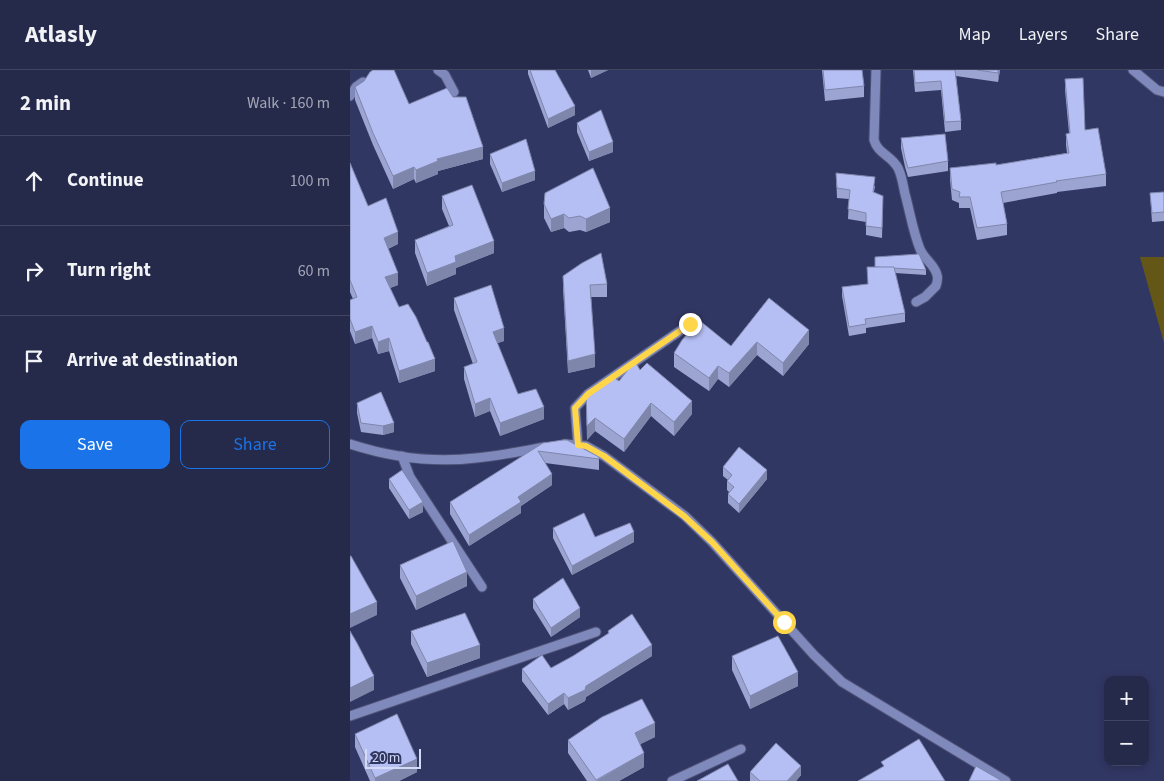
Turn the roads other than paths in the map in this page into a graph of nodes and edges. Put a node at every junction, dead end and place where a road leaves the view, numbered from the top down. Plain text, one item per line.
1 (438, 70) edge
2 (876, 70) edge
3 (1134, 70) edge
4 (371, 76) edge
5 (454, 92) dead end
6 (1164, 92) edge
7 (350, 96) edge
8 (916, 302) dead end
9 (690, 324) dead end
10 (350, 444) edge
11 (578, 445) junction
12 (402, 456) junction
13 (482, 587) dead end
14 (596, 632) dead end
15 (350, 716) edge
16 (741, 749) dead end
17 (672, 781) edge
18 (1006, 781) edge

1 - 5 street
2 - 8 street
3 - 6 street
4 - 7 street
9 - 11 street
10 - 12 street
11 - 12 street
11 - 18 street
12 - 13 street
14 - 15 street
16 - 17 street

